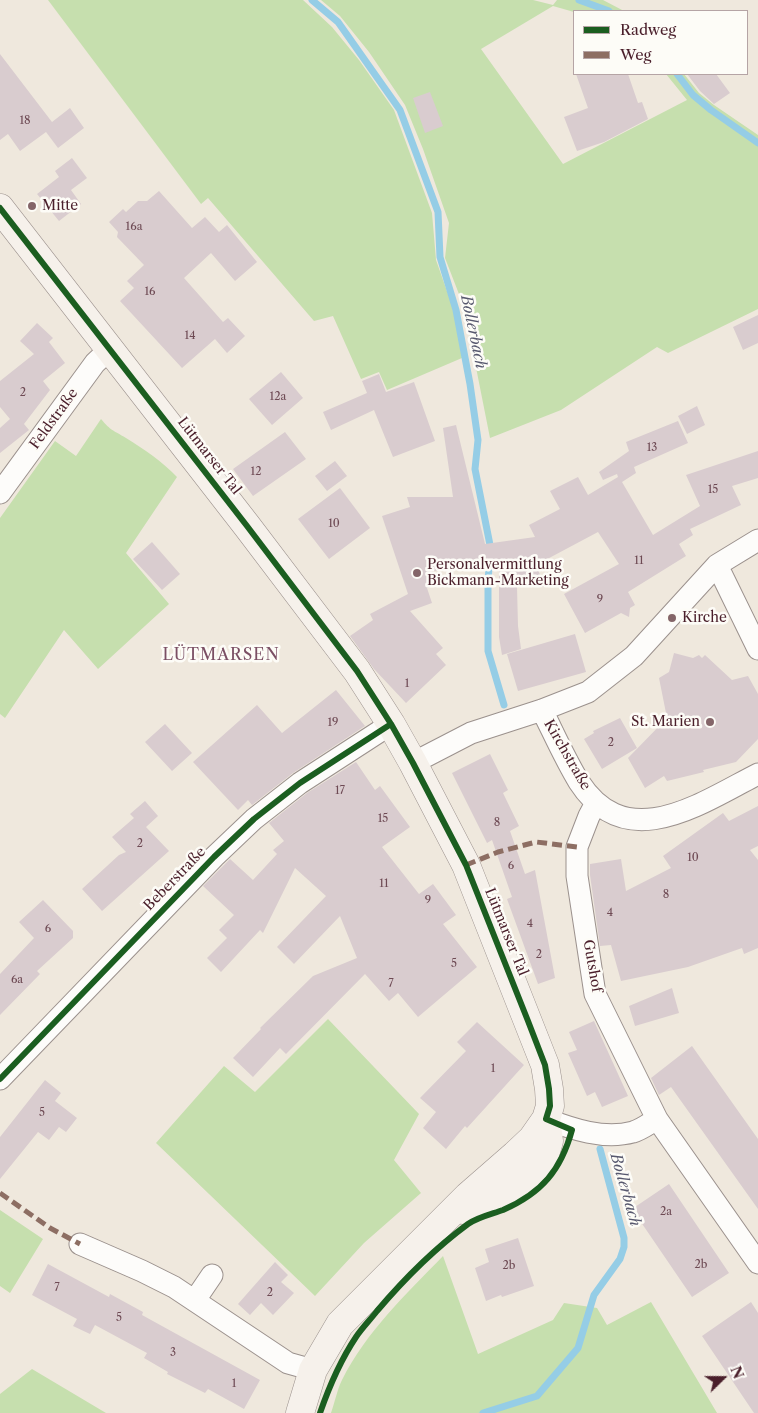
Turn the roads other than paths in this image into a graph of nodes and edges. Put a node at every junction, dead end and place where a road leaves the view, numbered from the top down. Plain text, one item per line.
1 (0, 208) edge
2 (111, 348) junction
3 (1, 490) edge
4 (758, 540) edge
5 (717, 565) junction
6 (758, 649) edge
7 (542, 710) junction
8 (390, 724) junction
9 (413, 762) junction
10 (758, 774) edge
11 (596, 803) junction
12 (0, 1078) edge
13 (546, 1119) junction
14 (657, 1119) junction
15 (80, 1244) dead end
16 (758, 1263) edge
17 (212, 1275) dead end
18 (195, 1300) junction
19 (313, 1370) junction
20 (300, 1413) edge

1 - 2 main road, Lütmarser Tal
2 - 3 street, Feldstraße
2 - 8 main road, Lütmarser Tal
4 - 5 street, Kirchstraße
5 - 6 street
5 - 7 street, Kirchstraße
7 - 9 street, Kirchstraße
7 - 11 street, Kirchstraße
8 - 9 main road, Lütmarser Tal
8 - 12 street, Beberstraße
9 - 13 main road, Lütmarser Tal
10 - 11 street, Kirchstraße
11 - 14 street, Gutshof
13 - 14 street
13 - 19 main road, Lütmarser Tal
14 - 16 street, Gutshof
15 - 18 street
17 - 18 street
18 - 19 street
19 - 20 main road, Lütmarser Tal

